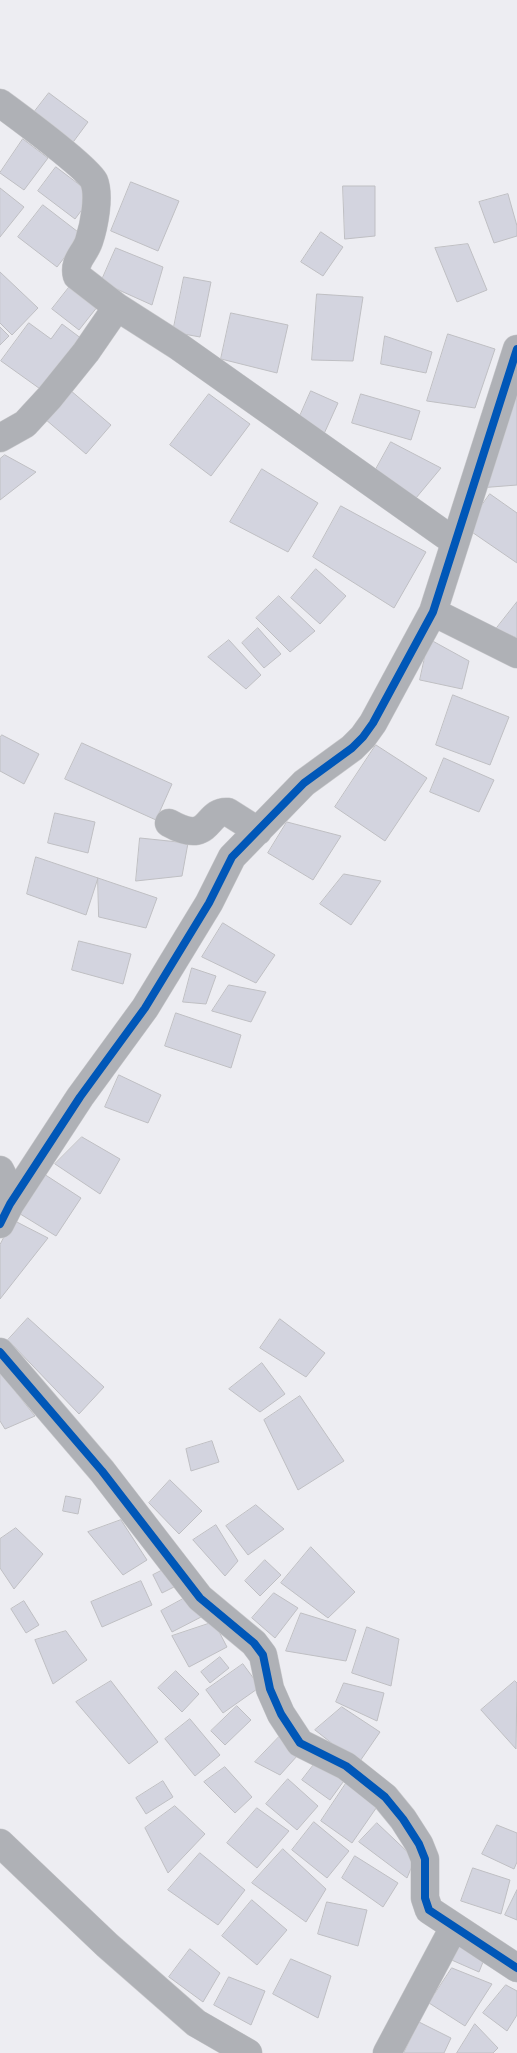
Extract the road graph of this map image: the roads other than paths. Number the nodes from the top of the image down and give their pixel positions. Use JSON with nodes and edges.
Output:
{"nodes":[{"id":1,"x":0,"y":103,"type":"edge"},
{"id":2,"x":117,"y":307,"type":"junction"},
{"id":3,"x":517,"y":349,"type":"edge"},
{"id":4,"x":0,"y":438,"type":"edge"},
{"id":5,"x":455,"y":542,"type":"junction"},
{"id":6,"x":433,"y":612,"type":"junction"},
{"id":7,"x":517,"y":654,"type":"edge"},
{"id":8,"x":169,"y":823,"type":"dead end"},
{"id":9,"x":258,"y":831,"type":"junction"},
{"id":10,"x":0,"y":1170,"type":"edge"},
{"id":11,"x":5,"y":1214,"type":"edge"},
{"id":12,"x":0,"y":1352,"type":"edge"},
{"id":13,"x":0,"y":1843,"type":"edge"},
{"id":14,"x":454,"y":1927,"type":"junction"},
{"id":15,"x":517,"y":1968,"type":"edge"},
{"id":16,"x":248,"y":2053,"type":"edge"},
{"id":17,"x":387,"y":2053,"type":"edge"}],
"edges":[{"from":1,"to":2,"type":"street"},
{"from":2,"to":4,"type":"street"},
{"from":2,"to":5,"type":"street"},
{"from":3,"to":5,"type":"street"},
{"from":5,"to":6,"type":"street"},
{"from":6,"to":7,"type":"street"},
{"from":6,"to":9,"type":"street"},
{"from":8,"to":9,"type":"street"},
{"from":9,"to":11,"type":"street"},
{"from":10,"to":11,"type":"street"},
{"from":12,"to":14,"type":"street"},
{"from":13,"to":16,"type":"street"},
{"from":14,"to":15,"type":"street"},
{"from":14,"to":17,"type":"street"}]}
